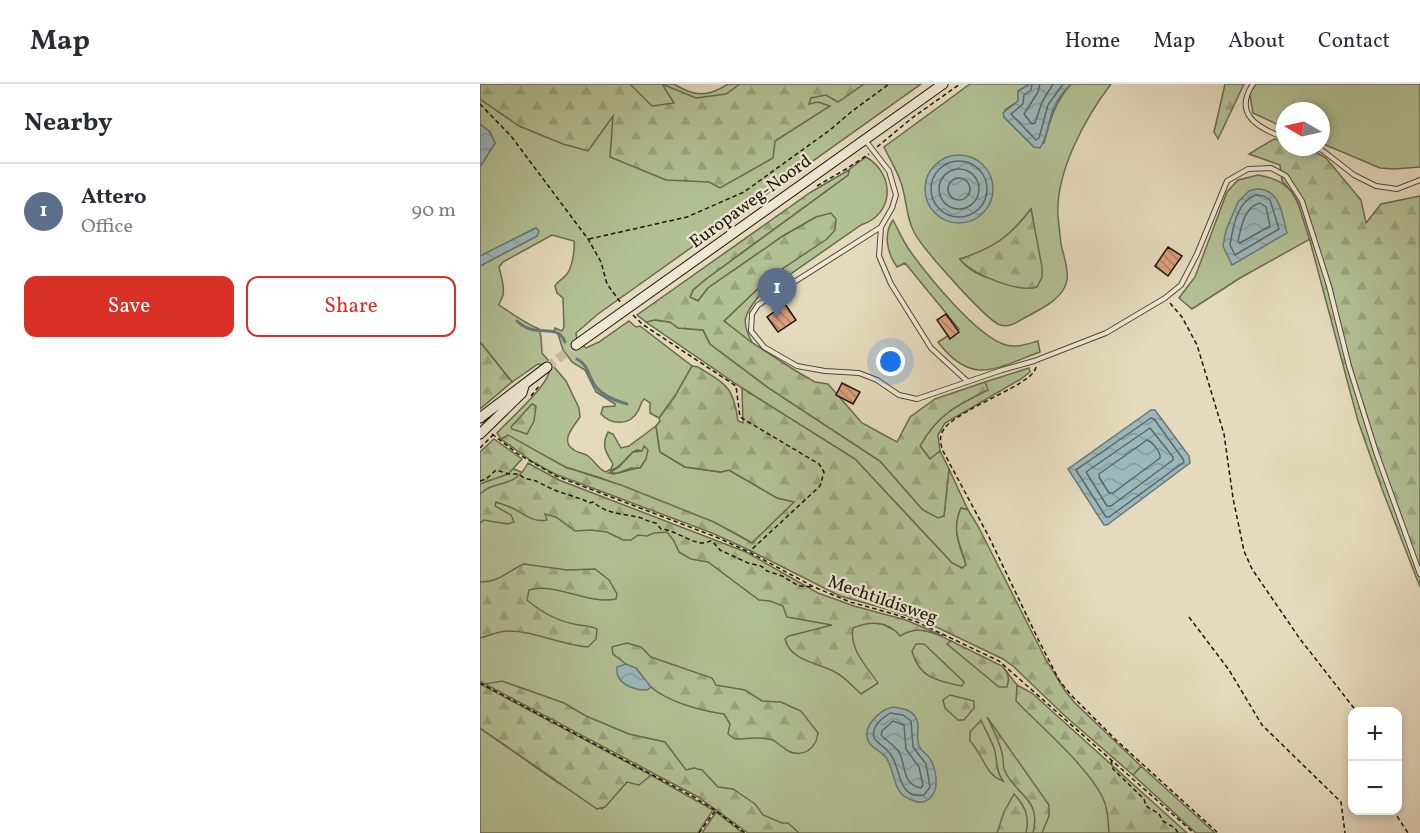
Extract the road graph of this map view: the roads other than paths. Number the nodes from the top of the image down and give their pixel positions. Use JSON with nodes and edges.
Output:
{"nodes":[{"id":1,"x":943,"y":84,"type":"edge"},
{"id":2,"x":1253,"y":84,"type":"edge"},
{"id":3,"x":1276,"y":134,"type":"edge"},
{"id":4,"x":865,"y":139,"type":"junction"},
{"id":5,"x":1330,"y":156,"type":"edge"},
{"id":6,"x":1420,"y":180,"type":"edge"},
{"id":7,"x":881,"y":226,"type":"junction"},
{"id":8,"x":576,"y":345,"type":"tunnel mouth"},
{"id":9,"x":547,"y":367,"type":"tunnel mouth"},
{"id":10,"x":967,"y":381,"type":"junction"},
{"id":11,"x":524,"y":386,"type":"junction"},
{"id":12,"x":480,"y":418,"type":"edge"},
{"id":13,"x":480,"y":434,"type":"edge"},
{"id":14,"x":1420,"y":574,"type":"edge"}],
"edges":[{"from":1,"to":4,"type":"street","name":"Europaweg-Noord"},
{"from":2,"to":3,"type":"lane"},
{"from":4,"to":7,"type":"lane"},
{"from":4,"to":8,"type":"street","name":"Europaweg-Noord"},
{"from":5,"to":6,"type":"lane"},
{"from":7,"to":10,"type":"lane"},
{"from":7,"to":10,"type":"lane"},
{"from":9,"to":11,"type":"street"},
{"from":10,"to":14,"type":"lane"},
{"from":11,"to":12,"type":"street"},
{"from":11,"to":13,"type":"street"}]}
